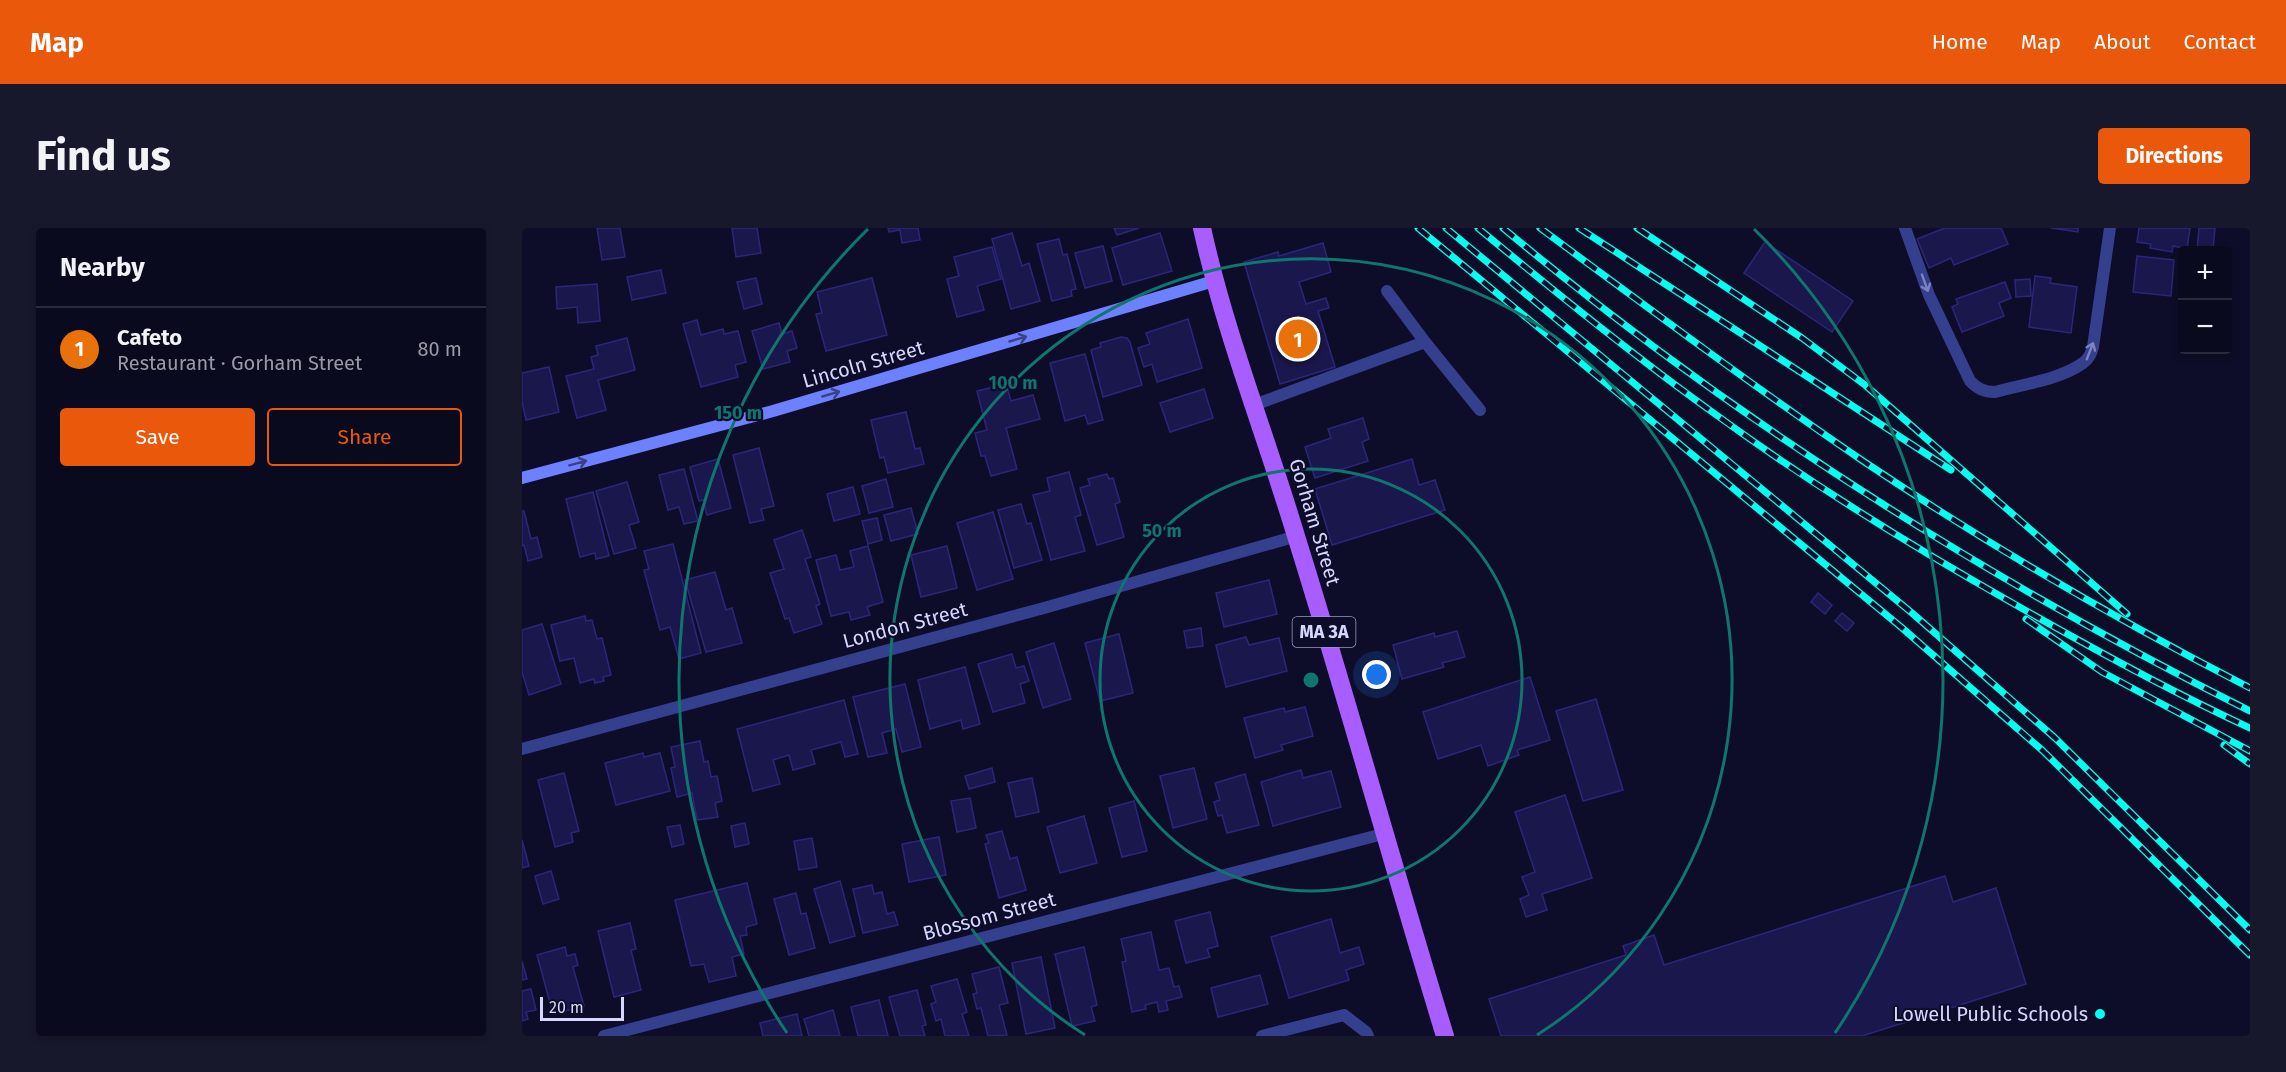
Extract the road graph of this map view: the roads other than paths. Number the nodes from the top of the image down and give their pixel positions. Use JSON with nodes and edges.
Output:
{"nodes":[{"id":1,"x":1202,"y":228,"type":"edge"},
{"id":2,"x":1905,"y":228,"type":"edge"},
{"id":3,"x":2110,"y":228,"type":"edge"},
{"id":4,"x":1214,"y":281,"type":"junction"},
{"id":5,"x":1387,"y":291,"type":"dead end"},
{"id":6,"x":1425,"y":342,"type":"junction"},
{"id":7,"x":1254,"y":405,"type":"junction"},
{"id":8,"x":1480,"y":410,"type":"dead end"},
{"id":9,"x":522,"y":478,"type":"edge"},
{"id":10,"x":1297,"y":536,"type":"junction"},
{"id":11,"x":522,"y":749,"type":"edge"},
{"id":12,"x":1383,"y":834,"type":"junction"},
{"id":13,"x":1442,"y":1035,"type":"edge"},
{"id":14,"x":604,"y":1036,"type":"edge"},
{"id":15,"x":1262,"y":1036,"type":"edge"},
{"id":16,"x":1368,"y":1036,"type":"edge"}],
"edges":[{"from":1,"to":4,"type":"main road","name":"Gorham Street","number":"MA 3A"},
{"from":2,"to":3,"type":"street","one_way":true},
{"from":4,"to":7,"type":"main road","name":"Gorham Street","number":"MA 3A"},
{"from":9,"to":4,"type":"street","name":"Lincoln Street","one_way":true},
{"from":5,"to":6,"type":"street"},
{"from":6,"to":7,"type":"street"},
{"from":6,"to":8,"type":"street"},
{"from":7,"to":10,"type":"main road","name":"Gorham Street","number":"MA 3A"},
{"from":10,"to":11,"type":"street","name":"London Street"},
{"from":10,"to":12,"type":"main road","name":"Gorham Street","number":"MA 3A"},
{"from":12,"to":13,"type":"main road","name":"Gorham Street","number":"MA 3A"},
{"from":12,"to":14,"type":"street","name":"Blossom Street"},
{"from":15,"to":16,"type":"street"}]}
